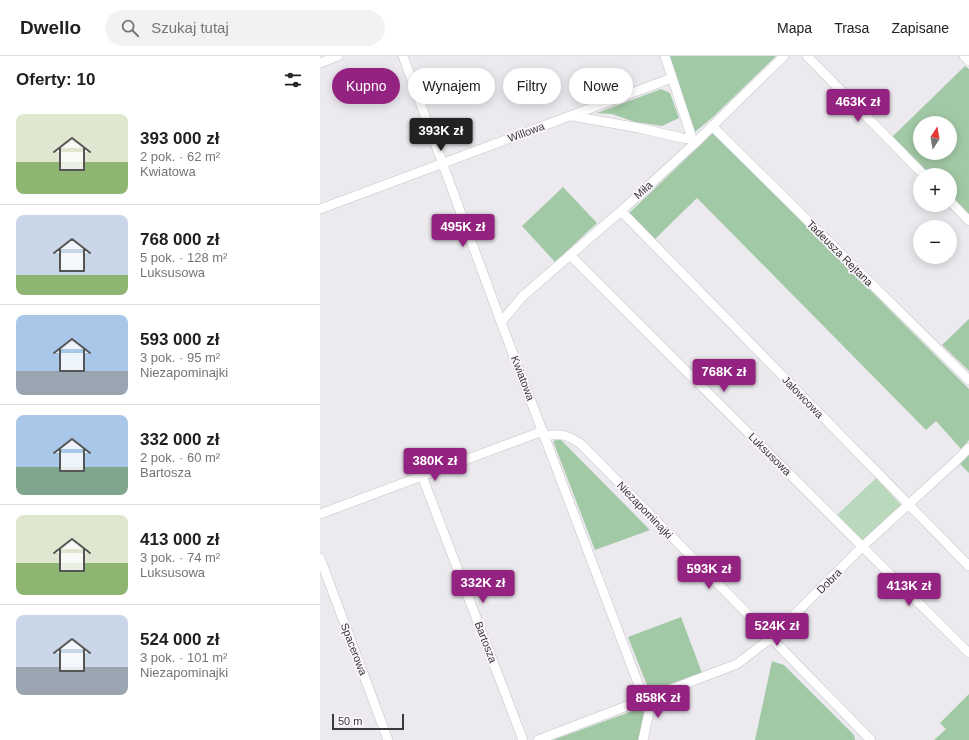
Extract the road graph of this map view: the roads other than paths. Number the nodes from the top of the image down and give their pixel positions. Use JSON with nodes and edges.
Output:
{"nodes":[{"id":1,"x":338,"y":56,"type":"edge"},
{"id":2,"x":403,"y":56,"type":"edge"},
{"id":3,"x":665,"y":56,"type":"edge"},
{"id":4,"x":784,"y":56,"type":"edge"},
{"id":5,"x":807,"y":56,"type":"edge"},
{"id":6,"x":964,"y":56,"type":"edge"},
{"id":7,"x":969,"y":61,"type":"edge"},
{"id":8,"x":320,"y":63,"type":"edge"},
{"id":9,"x":672,"y":78,"type":"junction"},
{"id":10,"x":571,"y":116,"type":"junction"},
{"id":11,"x":712,"y":126,"type":"junction"},
{"id":12,"x":693,"y":141,"type":"junction"},
{"id":13,"x":443,"y":163,"type":"junction"},
{"id":14,"x":917,"y":168,"type":"edge"},
{"id":15,"x":957,"y":208,"type":"edge"},
{"id":16,"x":320,"y":209,"type":"edge"},
{"id":17,"x":621,"y":211,"type":"junction"},
{"id":18,"x":969,"y":221,"type":"edge"},
{"id":19,"x":570,"y":255,"type":"junction"},
{"id":20,"x":501,"y":322,"type":"junction"},
{"id":21,"x":969,"y":380,"type":"edge"},
{"id":22,"x":544,"y":434,"type":"junction"},
{"id":23,"x":969,"y":448,"type":"edge"},
{"id":24,"x":422,"y":476,"type":"junction"},
{"id":25,"x":908,"y":506,"type":"junction"},
{"id":26,"x":320,"y":514,"type":"edge"},
{"id":27,"x":863,"y":546,"type":"junction"},
{"id":28,"x":320,"y":558,"type":"edge"},
{"id":29,"x":969,"y":566,"type":"edge"},
{"id":30,"x":771,"y":638,"type":"junction"},
{"id":31,"x":969,"y":653,"type":"edge"},
{"id":32,"x":646,"y":699,"type":"junction"},
{"id":33,"x":863,"y":736,"type":"edge"},
{"id":34,"x":388,"y":740,"type":"edge"},
{"id":35,"x":523,"y":740,"type":"edge"},
{"id":36,"x":538,"y":740,"type":"edge"},
{"id":37,"x":643,"y":740,"type":"edge"},
{"id":38,"x":871,"y":740,"type":"edge"}],
"edges":[{"from":1,"to":8,"type":"street"},
{"from":2,"to":13,"type":"street","name":"Kwiatowa"},
{"from":3,"to":9,"type":"street"},
{"from":4,"to":11,"type":"street","name":"Miła"},
{"from":5,"to":14,"type":"street"},
{"from":6,"to":7,"type":"street"},
{"from":9,"to":10,"type":"street","name":"Willowa"},
{"from":9,"to":12,"type":"street"},
{"from":10,"to":12,"type":"street"},
{"from":10,"to":13,"type":"street","name":"Willowa"},
{"from":11,"to":12,"type":"street","name":"Miła"},
{"from":11,"to":21,"type":"street","name":"Tadeusza Rejtana"},
{"from":12,"to":17,"type":"street","name":"Miła"},
{"from":13,"to":16,"type":"street","name":"Willowa"},
{"from":13,"to":20,"type":"street","name":"Kwiatowa"},
{"from":15,"to":18,"type":"street"},
{"from":17,"to":19,"type":"street","name":"Miła"},
{"from":17,"to":25,"type":"street","name":"Jałowcowa"},
{"from":19,"to":20,"type":"street","name":"Miła"},
{"from":19,"to":27,"type":"street","name":"Luksusowa"},
{"from":20,"to":22,"type":"street","name":"Kwiatowa"},
{"from":22,"to":24,"type":"street","name":"Niezapominajki"},
{"from":22,"to":30,"type":"street","name":"Niezapominajki"},
{"from":22,"to":32,"type":"street","name":"Kwiatowa"},
{"from":23,"to":25,"type":"street","name":"Dobra"},
{"from":24,"to":26,"type":"street","name":"Niezapominajki"},
{"from":24,"to":35,"type":"street","name":"Bartosza"},
{"from":25,"to":27,"type":"street","name":"Dobra"},
{"from":25,"to":29,"type":"street","name":"Jałowcowa"},
{"from":27,"to":30,"type":"street","name":"Dobra"},
{"from":27,"to":31,"type":"street","name":"Luksusowa"},
{"from":28,"to":34,"type":"street","name":"Spacerowa"},
{"from":30,"to":32,"type":"street","name":"Dobra"},
{"from":30,"to":33,"type":"street","name":"Niezapominajki"},
{"from":32,"to":36,"type":"street","name":"Dobra"},
{"from":32,"to":37,"type":"street"},
{"from":33,"to":38,"type":"street","name":"Niezapominajki"}]}
